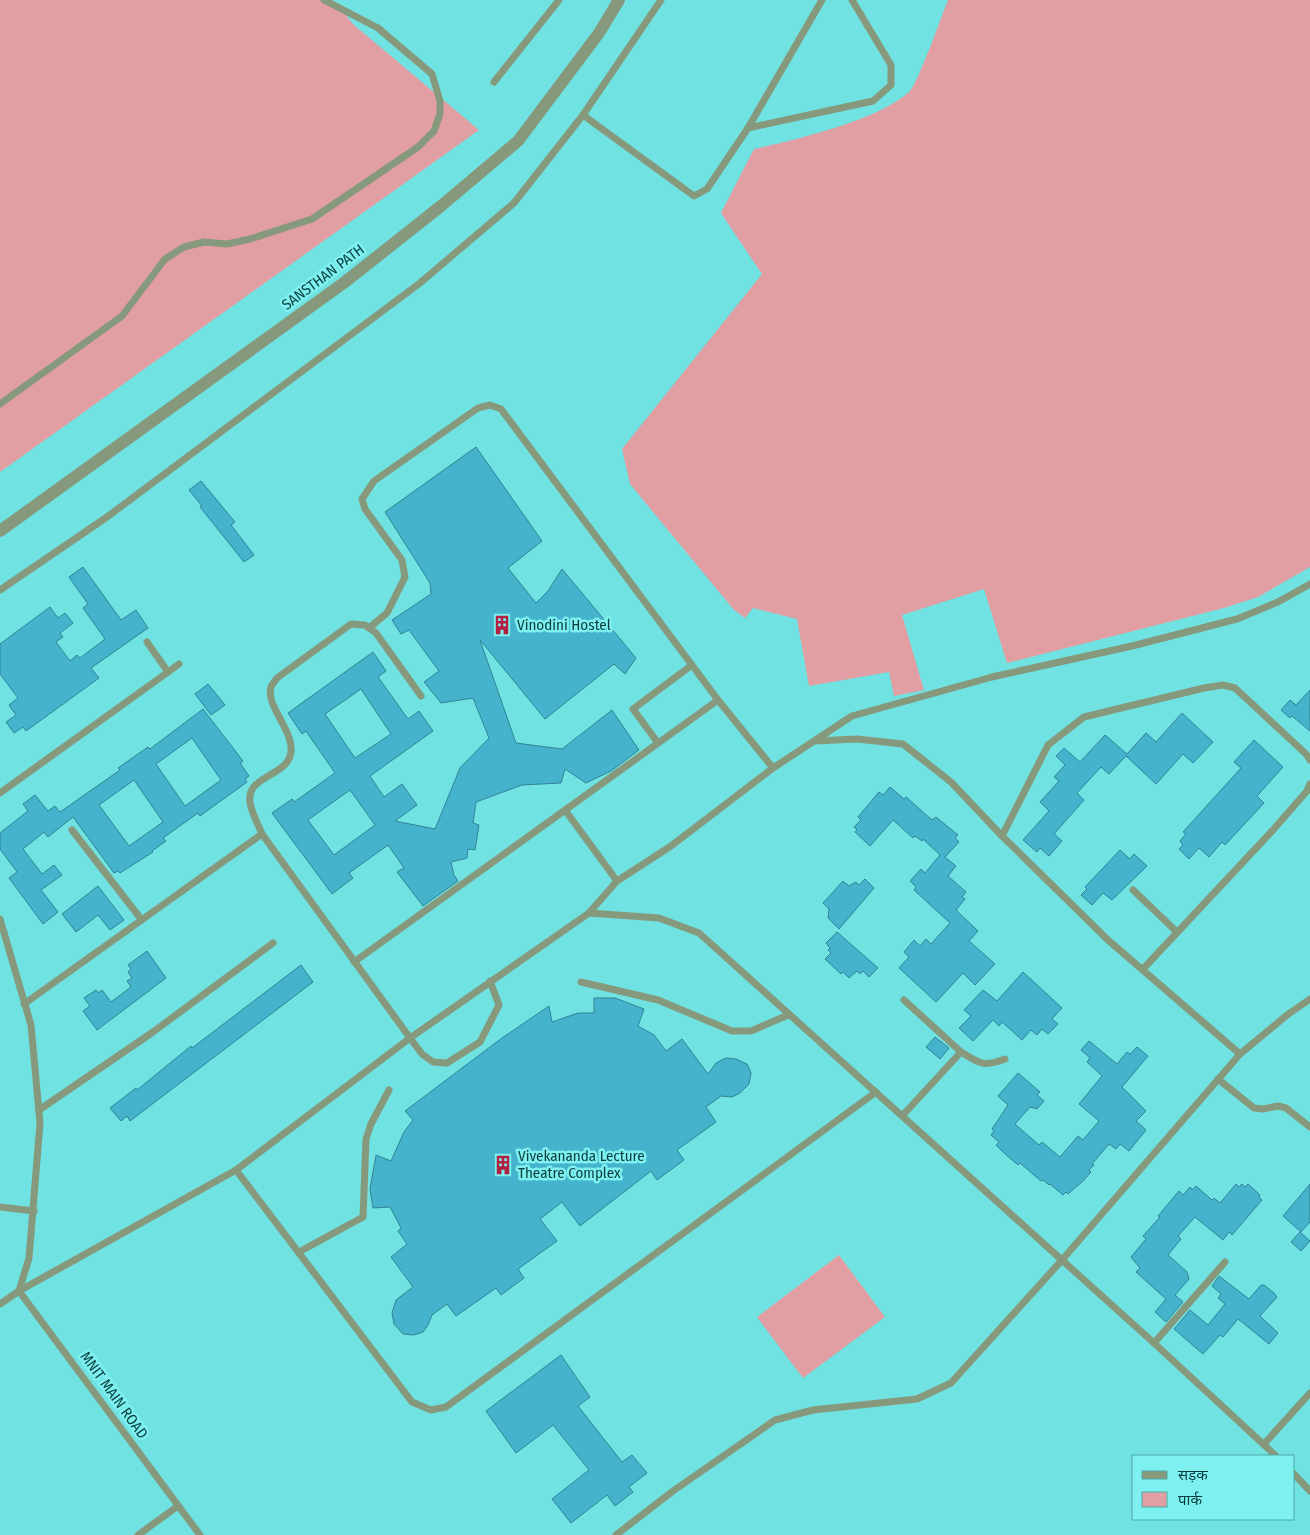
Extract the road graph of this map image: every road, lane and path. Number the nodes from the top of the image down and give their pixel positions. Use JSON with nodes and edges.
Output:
{"nodes":[{"id":1,"x":324,"y":0,"type":"edge"},
{"id":2,"x":559,"y":0,"type":"edge"},
{"id":3,"x":619,"y":0,"type":"edge"},
{"id":4,"x":661,"y":0,"type":"edge"},
{"id":5,"x":822,"y":0,"type":"edge"},
{"id":6,"x":852,"y":0,"type":"edge"},
{"id":7,"x":494,"y":82,"type":"dead end"},
{"id":8,"x":583,"y":115,"type":"junction"},
{"id":9,"x":748,"y":128,"type":"junction"},
{"id":10,"x":0,"y":404,"type":"edge"},
{"id":11,"x":0,"y":531,"type":"edge"},
{"id":12,"x":1310,"y":584,"type":"edge"},
{"id":13,"x":0,"y":590,"type":"edge"},
{"id":14,"x":369,"y":628,"type":"junction"},
{"id":15,"x":147,"y":642,"type":"dead end"},
{"id":16,"x":179,"y":664,"type":"dead end"},
{"id":17,"x":692,"y":665,"type":"junction"},
{"id":18,"x":168,"y":672,"type":"junction"},
{"id":19,"x":420,"y":696,"type":"dead end"},
{"id":20,"x":718,"y":700,"type":"junction"},
{"id":21,"x":815,"y":740,"type":"junction"},
{"id":22,"x":658,"y":743,"type":"junction"},
{"id":23,"x":1310,"y":760,"type":"edge"},
{"id":24,"x":773,"y":768,"type":"junction"},
{"id":25,"x":1310,"y":784,"type":"edge"},
{"id":26,"x":0,"y":793,"type":"edge"},
{"id":27,"x":565,"y":810,"type":"junction"},
{"id":28,"x":72,"y":830,"type":"dead end"},
{"id":29,"x":262,"y":834,"type":"junction"},
{"id":30,"x":1002,"y":836,"type":"junction"},
{"id":31,"x":617,"y":881,"type":"junction"},
{"id":32,"x":1133,"y":890,"type":"dead end"},
{"id":33,"x":589,"y":913,"type":"junction"},
{"id":34,"x":0,"y":919,"type":"edge"},
{"id":35,"x":141,"y":919,"type":"junction"},
{"id":36,"x":1177,"y":932,"type":"junction"},
{"id":37,"x":273,"y":943,"type":"dead end"},
{"id":38,"x":354,"y":962,"type":"junction"},
{"id":39,"x":1142,"y":969,"type":"junction"},
{"id":40,"x":490,"y":981,"type":"junction"},
{"id":41,"x":581,"y":982,"type":"dead end"},
{"id":42,"x":1310,"y":999,"type":"edge"},
{"id":43,"x":904,"y":1000,"type":"dead end"},
{"id":44,"x":24,"y":1004,"type":"junction"},
{"id":45,"x":788,"y":1015,"type":"junction"},
{"id":46,"x":410,"y":1038,"type":"junction"},
{"id":47,"x":962,"y":1052,"type":"junction"},
{"id":48,"x":1240,"y":1054,"type":"junction"},
{"id":49,"x":1005,"y":1059,"type":"dead end"},
{"id":50,"x":1218,"y":1079,"type":"junction"},
{"id":51,"x":389,"y":1090,"type":"dead end"},
{"id":52,"x":876,"y":1092,"type":"junction"},
{"id":53,"x":39,"y":1110,"type":"junction"},
{"id":54,"x":903,"y":1116,"type":"junction"},
{"id":55,"x":1310,"y":1127,"type":"edge"},
{"id":56,"x":236,"y":1170,"type":"junction"},
{"id":57,"x":0,"y":1207,"type":"edge"},
{"id":58,"x":34,"y":1211,"type":"junction"},
{"id":59,"x":299,"y":1252,"type":"junction"},
{"id":60,"x":1062,"y":1260,"type":"junction"},
{"id":61,"x":1225,"y":1262,"type":"dead end"},
{"id":62,"x":19,"y":1291,"type":"junction"},
{"id":63,"x":0,"y":1304,"type":"edge"},
{"id":64,"x":1154,"y":1343,"type":"junction"},
{"id":65,"x":1310,"y":1393,"type":"edge"},
{"id":66,"x":1264,"y":1444,"type":"junction"},
{"id":67,"x":1275,"y":1455,"type":"edge"},
{"id":68,"x":1295,"y":1475,"type":"edge"},
{"id":69,"x":1310,"y":1491,"type":"edge"},
{"id":70,"x":178,"y":1506,"type":"junction"},
{"id":71,"x":138,"y":1535,"type":"edge"},
{"id":72,"x":200,"y":1535,"type":"edge"},
{"id":73,"x":616,"y":1535,"type":"edge"}],
"edges":[{"from":1,"to":10,"type":"lane"},
{"from":2,"to":7,"type":"lane"},
{"from":3,"to":11,"type":"street","name":"SANSTHAN PATH"},
{"from":4,"to":8,"type":"lane"},
{"from":5,"to":9,"type":"lane"},
{"from":6,"to":9,"type":"lane"},
{"from":8,"to":9,"type":"lane"},
{"from":8,"to":13,"type":"lane"},
{"from":12,"to":21,"type":"lane"},
{"from":14,"to":17,"type":"lane"},
{"from":14,"to":19,"type":"lane"},
{"from":14,"to":29,"type":"lane"},
{"from":15,"to":18,"type":"lane"},
{"from":16,"to":18,"type":"lane"},
{"from":17,"to":20,"type":"lane"},
{"from":17,"to":22,"type":"lane"},
{"from":18,"to":26,"type":"lane"},
{"from":20,"to":22,"type":"lane"},
{"from":20,"to":24,"type":"lane"},
{"from":21,"to":24,"type":"lane"},
{"from":21,"to":30,"type":"lane"},
{"from":22,"to":27,"type":"lane"},
{"from":23,"to":30,"type":"lane"},
{"from":24,"to":31,"type":"lane"},
{"from":25,"to":36,"type":"lane"},
{"from":27,"to":31,"type":"lane"},
{"from":27,"to":38,"type":"lane"},
{"from":28,"to":35,"type":"lane"},
{"from":29,"to":35,"type":"lane"},
{"from":29,"to":38,"type":"lane"},
{"from":30,"to":39,"type":"lane"},
{"from":31,"to":33,"type":"lane"},
{"from":32,"to":36,"type":"lane"},
{"from":33,"to":40,"type":"lane"},
{"from":33,"to":45,"type":"lane"},
{"from":34,"to":44,"type":"lane"},
{"from":35,"to":44,"type":"lane"},
{"from":36,"to":39,"type":"lane"},
{"from":37,"to":53,"type":"lane"},
{"from":38,"to":46,"type":"lane"},
{"from":39,"to":48,"type":"lane"},
{"from":40,"to":46,"type":"lane"},
{"from":40,"to":46,"type":"lane"},
{"from":41,"to":45,"type":"lane"},
{"from":42,"to":48,"type":"lane"},
{"from":43,"to":47,"type":"lane"},
{"from":44,"to":53,"type":"lane"},
{"from":45,"to":52,"type":"lane"},
{"from":46,"to":56,"type":"lane"},
{"from":47,"to":49,"type":"lane"},
{"from":47,"to":54,"type":"lane"},
{"from":48,"to":50,"type":"lane"},
{"from":50,"to":55,"type":"lane"},
{"from":50,"to":60,"type":"lane"},
{"from":51,"to":59,"type":"lane"},
{"from":52,"to":54,"type":"lane"},
{"from":52,"to":59,"type":"lane"},
{"from":53,"to":58,"type":"lane"},
{"from":54,"to":60,"type":"lane"},
{"from":56,"to":59,"type":"lane"},
{"from":56,"to":62,"type":"lane"},
{"from":57,"to":58,"type":"lane"},
{"from":58,"to":62,"type":"lane"},
{"from":60,"to":64,"type":"lane"},
{"from":60,"to":73,"type":"lane"},
{"from":61,"to":64,"type":"lane"},
{"from":62,"to":63,"type":"lane"},
{"from":62,"to":70,"type":"lane","name":"MNIT MAIN ROAD"},
{"from":64,"to":66,"type":"lane"},
{"from":65,"to":66,"type":"lane"},
{"from":66,"to":67,"type":"lane"},
{"from":68,"to":69,"type":"lane"},
{"from":70,"to":71,"type":"lane"},
{"from":70,"to":72,"type":"lane","name":"MNIT MAIN ROAD"}]}
